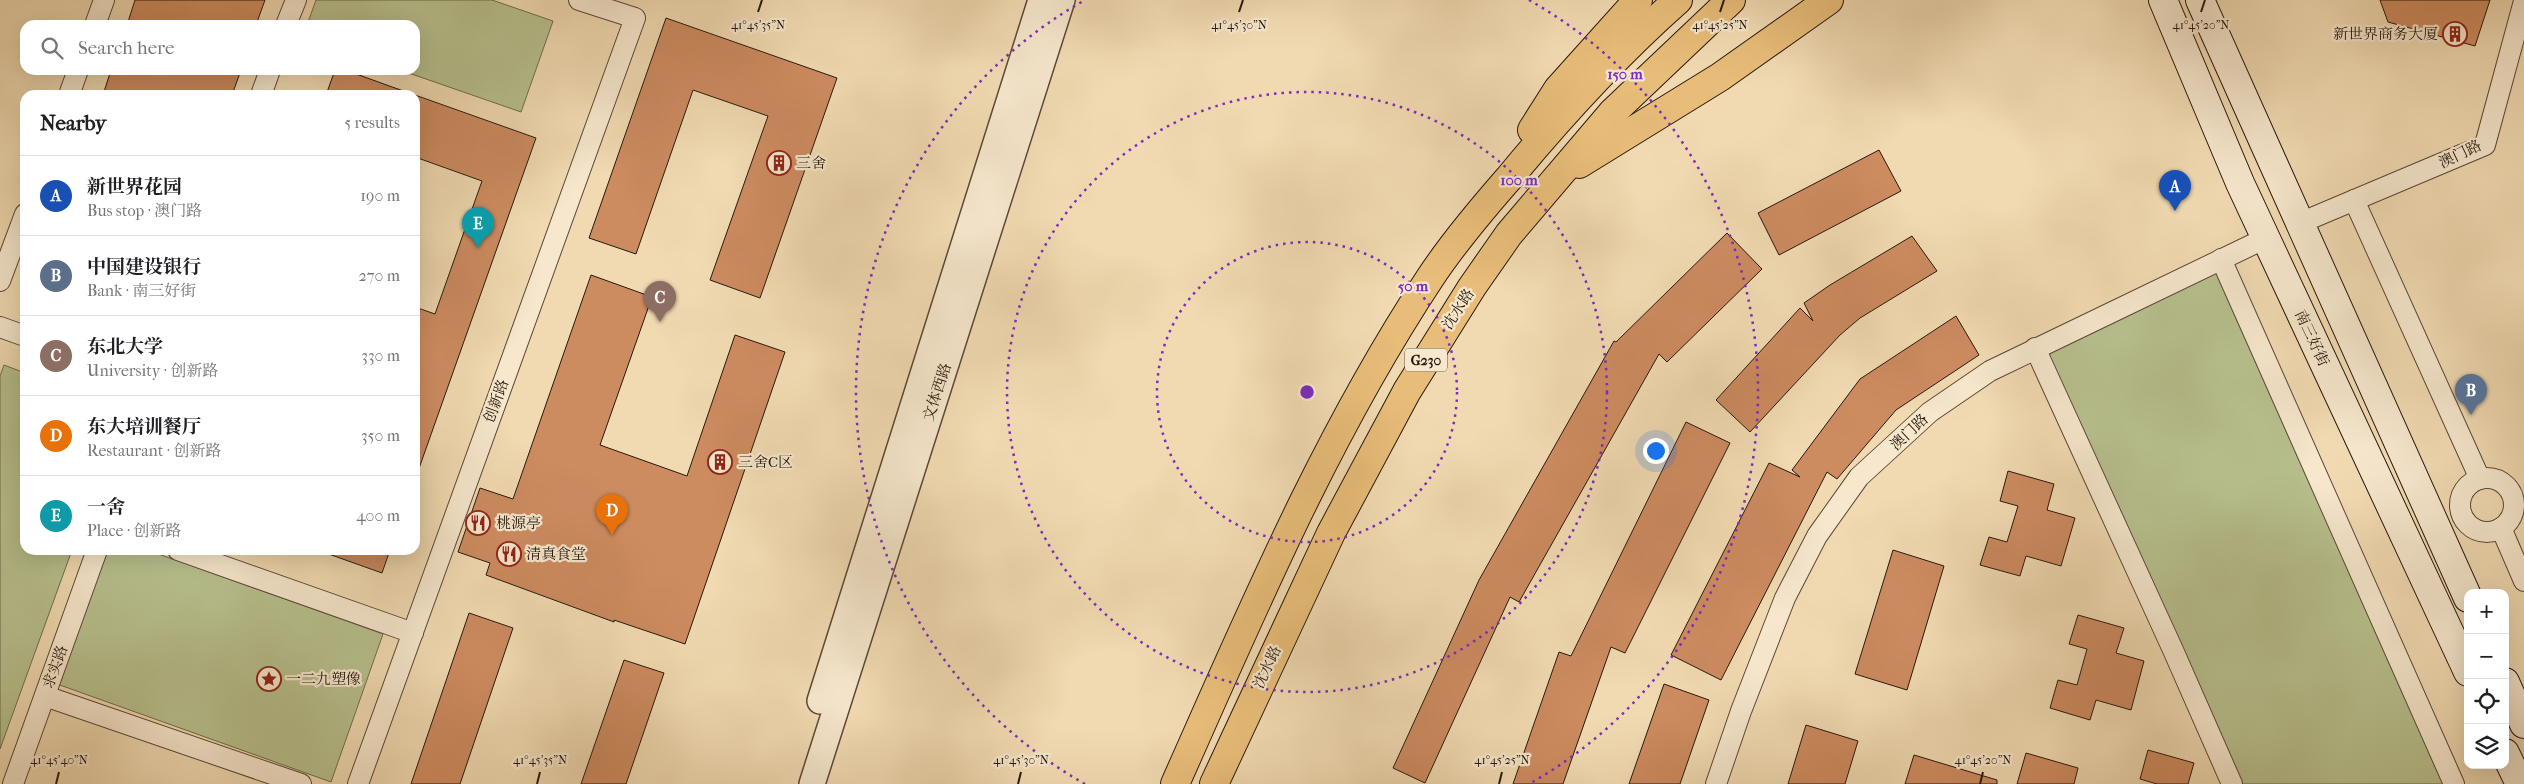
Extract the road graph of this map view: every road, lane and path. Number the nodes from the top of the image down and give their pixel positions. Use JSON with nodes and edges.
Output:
{"nodes":[{"id":1,"x":104,"y":0,"type":"edge"},
{"id":2,"x":296,"y":0,"type":"edge"},
{"id":3,"x":578,"y":0,"type":"edge"},
{"id":4,"x":1041,"y":0,"type":"edge"},
{"id":5,"x":1062,"y":0,"type":"edge"},
{"id":6,"x":1638,"y":0,"type":"edge"},
{"id":7,"x":1678,"y":0,"type":"edge"},
{"id":8,"x":1731,"y":0,"type":"edge"},
{"id":9,"x":1829,"y":0,"type":"edge"},
{"id":10,"x":2163,"y":0,"type":"edge"},
{"id":11,"x":2200,"y":0,"type":"edge"},
{"id":12,"x":2524,"y":1,"type":"edge"},
{"id":13,"x":97,"y":20,"type":"edge"},
{"id":14,"x":288,"y":20,"type":"edge"},
{"id":15,"x":76,"y":75,"type":"edge"},
{"id":16,"x":268,"y":75,"type":"edge"},
{"id":17,"x":71,"y":90,"type":"edge"},
{"id":18,"x":263,"y":90,"type":"edge"},
{"id":19,"x":1556,"y":178,"type":"junction"},
{"id":20,"x":2354,"y":200,"type":"junction"},
{"id":21,"x":1474,"y":218,"type":"junction"},
{"id":22,"x":2300,"y":223,"type":"junction"},
{"id":23,"x":20,"y":227,"type":"edge"},
{"id":24,"x":2266,"y":238,"type":"junction"},
{"id":25,"x":2221,"y":259,"type":"junction"},
{"id":26,"x":0,"y":281,"type":"edge"},
{"id":27,"x":0,"y":327,"type":"edge"},
{"id":28,"x":20,"y":334,"type":"edge"},
{"id":29,"x":2034,"y":348,"type":"junction"},
{"id":30,"x":2480,"y":479,"type":"junction"},
{"id":31,"x":2501,"y":528,"type":"junction"},
{"id":32,"x":95,"y":555,"type":"edge"},
{"id":33,"x":192,"y":555,"type":"edge"},
{"id":34,"x":2524,"y":581,"type":"edge"},
{"id":35,"x":2464,"y":589,"type":"edge"},
{"id":36,"x":413,"y":633,"type":"junction"},
{"id":37,"x":2464,"y":663,"type":"edge"},
{"id":38,"x":2509,"y":691,"type":"edge"},
{"id":39,"x":45,"y":696,"type":"junction"},
{"id":40,"x":2524,"y":724,"type":"edge"},
{"id":41,"x":2509,"y":761,"type":"edge"},
{"id":42,"x":13,"y":784,"type":"edge"},
{"id":43,"x":301,"y":784,"type":"edge"},
{"id":44,"x":358,"y":784,"type":"edge"},
{"id":45,"x":794,"y":784,"type":"edge"},
{"id":46,"x":812,"y":784,"type":"edge"},
{"id":47,"x":1175,"y":784,"type":"edge"},
{"id":48,"x":1214,"y":784,"type":"edge"},
{"id":49,"x":1716,"y":784,"type":"edge"},
{"id":50,"x":2232,"y":784,"type":"edge"},
{"id":51,"x":2454,"y":784,"type":"edge"},
{"id":52,"x":2520,"y":784,"type":"edge"}],
"edges":[{"from":1,"to":13,"type":"street"},
{"from":2,"to":14,"type":"street"},
{"from":3,"to":36,"type":"street","name":"创新路"},
{"from":4,"to":45,"type":"street","name":"文体西路"},
{"from":5,"to":46,"type":"street","name":"文体西路"},
{"from":6,"to":21,"type":"highway"},
{"from":7,"to":21,"type":"highway","number":"G230"},
{"from":8,"to":19,"type":"highway","name":"沈水路","number":"G230"},
{"from":9,"to":19,"type":"highway"},
{"from":10,"to":24,"type":"main road","name":"南三好街"},
{"from":11,"to":22,"type":"main road"},
{"from":12,"to":20,"type":"street","name":"澳门路"},
{"from":15,"to":17,"type":"street"},
{"from":16,"to":18,"type":"street"},
{"from":19,"to":48,"type":"highway","name":"沈水路","number":"G230"},
{"from":20,"to":22,"type":"street","name":"澳门路"},
{"from":20,"to":30,"type":"street"},
{"from":21,"to":47,"type":"highway","number":"G230"},
{"from":22,"to":35,"type":"main road"},
{"from":23,"to":26,"type":"street"},
{"from":24,"to":25,"type":"street","name":"澳门路"},
{"from":24,"to":37,"type":"main road","name":"南三好街"},
{"from":25,"to":29,"type":"street","name":"澳门路"},
{"from":25,"to":51,"type":"street"},
{"from":27,"to":28,"type":"street"},
{"from":29,"to":49,"type":"street","name":"澳门路"},
{"from":29,"to":50,"type":"street"},
{"from":30,"to":31,"type":"street"},
{"from":30,"to":31,"type":"street"},
{"from":31,"to":34,"type":"street"},
{"from":32,"to":39,"type":"street","name":"求实路"},
{"from":33,"to":36,"type":"street"},
{"from":36,"to":44,"type":"street","name":"创新路"},
{"from":38,"to":40,"type":"main road"},
{"from":39,"to":42,"type":"street","name":"求实路"},
{"from":39,"to":43,"type":"street"},
{"from":41,"to":52,"type":"main road"}]}
